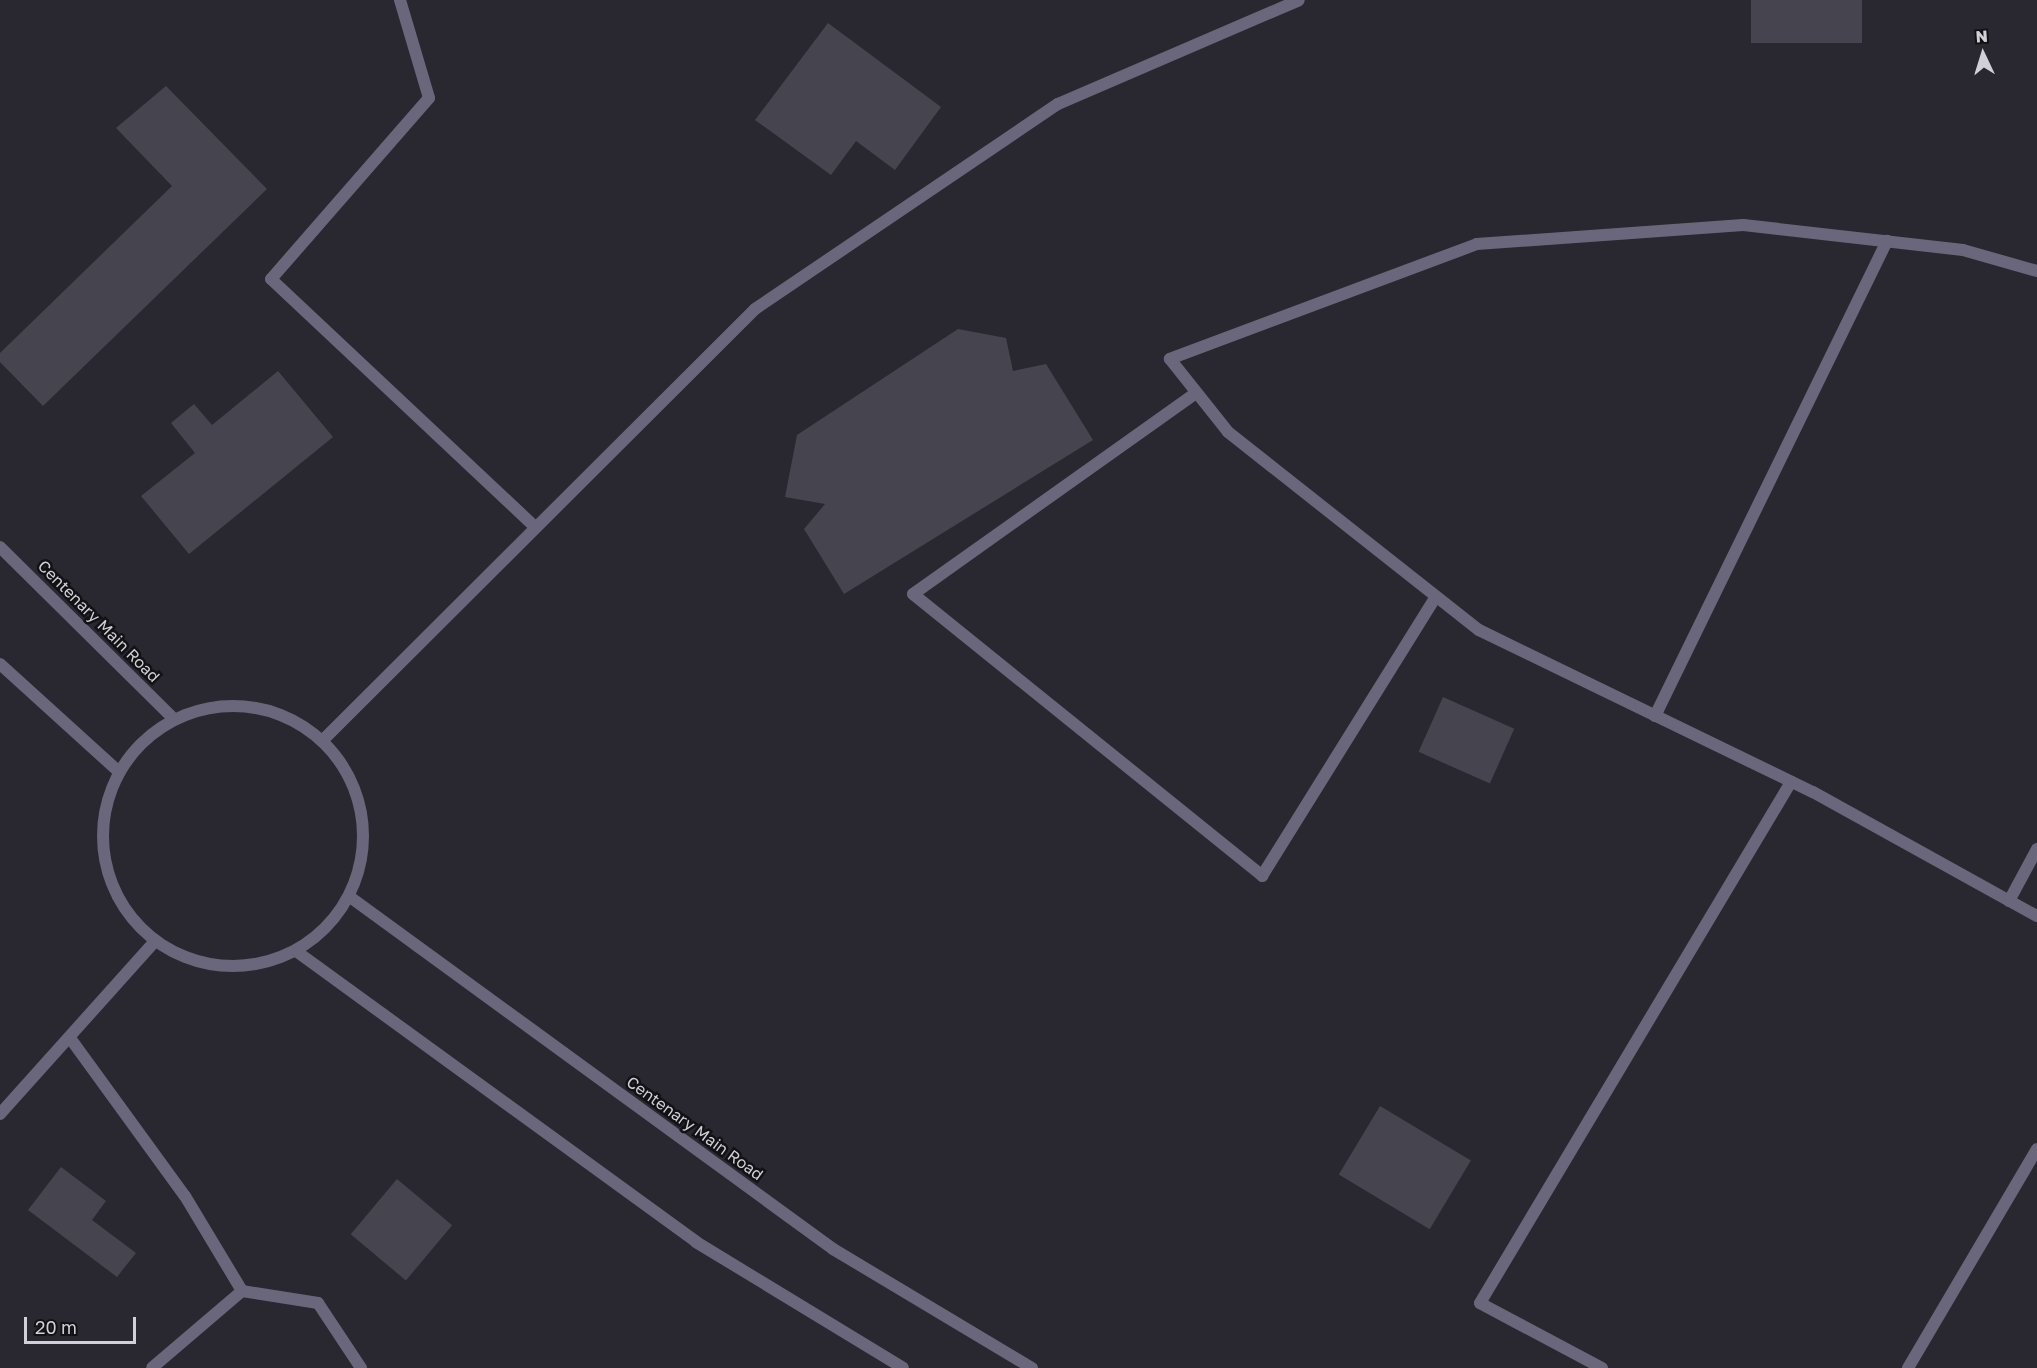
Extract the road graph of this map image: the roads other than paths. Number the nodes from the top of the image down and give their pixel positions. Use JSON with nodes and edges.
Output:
{"nodes":[{"id":1,"x":400,"y":0,"type":"edge"},
{"id":2,"x":1299,"y":0,"type":"edge"},
{"id":3,"x":1887,"y":241,"type":"junction"},
{"id":4,"x":2037,"y":271,"type":"edge"},
{"id":5,"x":1196,"y":393,"type":"junction"},
{"id":6,"x":535,"y":526,"type":"junction"},
{"id":7,"x":0,"y":547,"type":"edge"},
{"id":8,"x":1436,"y":597,"type":"junction"},
{"id":9,"x":0,"y":664,"type":"edge"},
{"id":10,"x":1655,"y":716,"type":"junction"},
{"id":11,"x":174,"y":719,"type":"junction"},
{"id":12,"x":323,"y":740,"type":"junction"},
{"id":13,"x":119,"y":772,"type":"junction"},
{"id":14,"x":1791,"y":782,"type":"junction"},
{"id":15,"x":2037,"y":849,"type":"edge"},
{"id":16,"x":350,"y":897,"type":"junction"},
{"id":17,"x":2009,"y":901,"type":"junction"},
{"id":18,"x":2037,"y":916,"type":"edge"},
{"id":19,"x":155,"y":941,"type":"junction"},
{"id":20,"x":296,"y":951,"type":"junction"},
{"id":21,"x":70,"y":1038,"type":"junction"},
{"id":22,"x":0,"y":1114,"type":"edge"},
{"id":23,"x":2037,"y":1149,"type":"edge"},
{"id":24,"x":242,"y":1291,"type":"junction"},
{"id":25,"x":152,"y":1368,"type":"edge"},
{"id":26,"x":361,"y":1368,"type":"edge"},
{"id":27,"x":903,"y":1368,"type":"edge"},
{"id":28,"x":1032,"y":1368,"type":"edge"},
{"id":29,"x":1602,"y":1368,"type":"edge"},
{"id":30,"x":1908,"y":1368,"type":"edge"}],
"edges":[{"from":1,"to":6,"type":"street"},
{"from":2,"to":6,"type":"street"},
{"from":3,"to":4,"type":"street"},
{"from":3,"to":5,"type":"street"},
{"from":3,"to":10,"type":"street"},
{"from":5,"to":8,"type":"street"},
{"from":5,"to":8,"type":"street"},
{"from":6,"to":12,"type":"street"},
{"from":7,"to":11,"type":"street","name":"Centenary Main Road"},
{"from":8,"to":10,"type":"street"},
{"from":9,"to":13,"type":"street"},
{"from":10,"to":14,"type":"street"},
{"from":11,"to":12,"type":"street"},
{"from":11,"to":13,"type":"street"},
{"from":12,"to":16,"type":"street"},
{"from":13,"to":19,"type":"street"},
{"from":14,"to":17,"type":"street"},
{"from":14,"to":29,"type":"street"},
{"from":15,"to":17,"type":"street"},
{"from":16,"to":20,"type":"street"},
{"from":16,"to":28,"type":"street","name":"Centenary Main Road"},
{"from":17,"to":18,"type":"street"},
{"from":19,"to":20,"type":"street"},
{"from":19,"to":21,"type":"street"},
{"from":20,"to":27,"type":"street"},
{"from":21,"to":22,"type":"street"},
{"from":21,"to":24,"type":"street"},
{"from":23,"to":30,"type":"street"},
{"from":24,"to":25,"type":"street"},
{"from":24,"to":26,"type":"street"}]}
